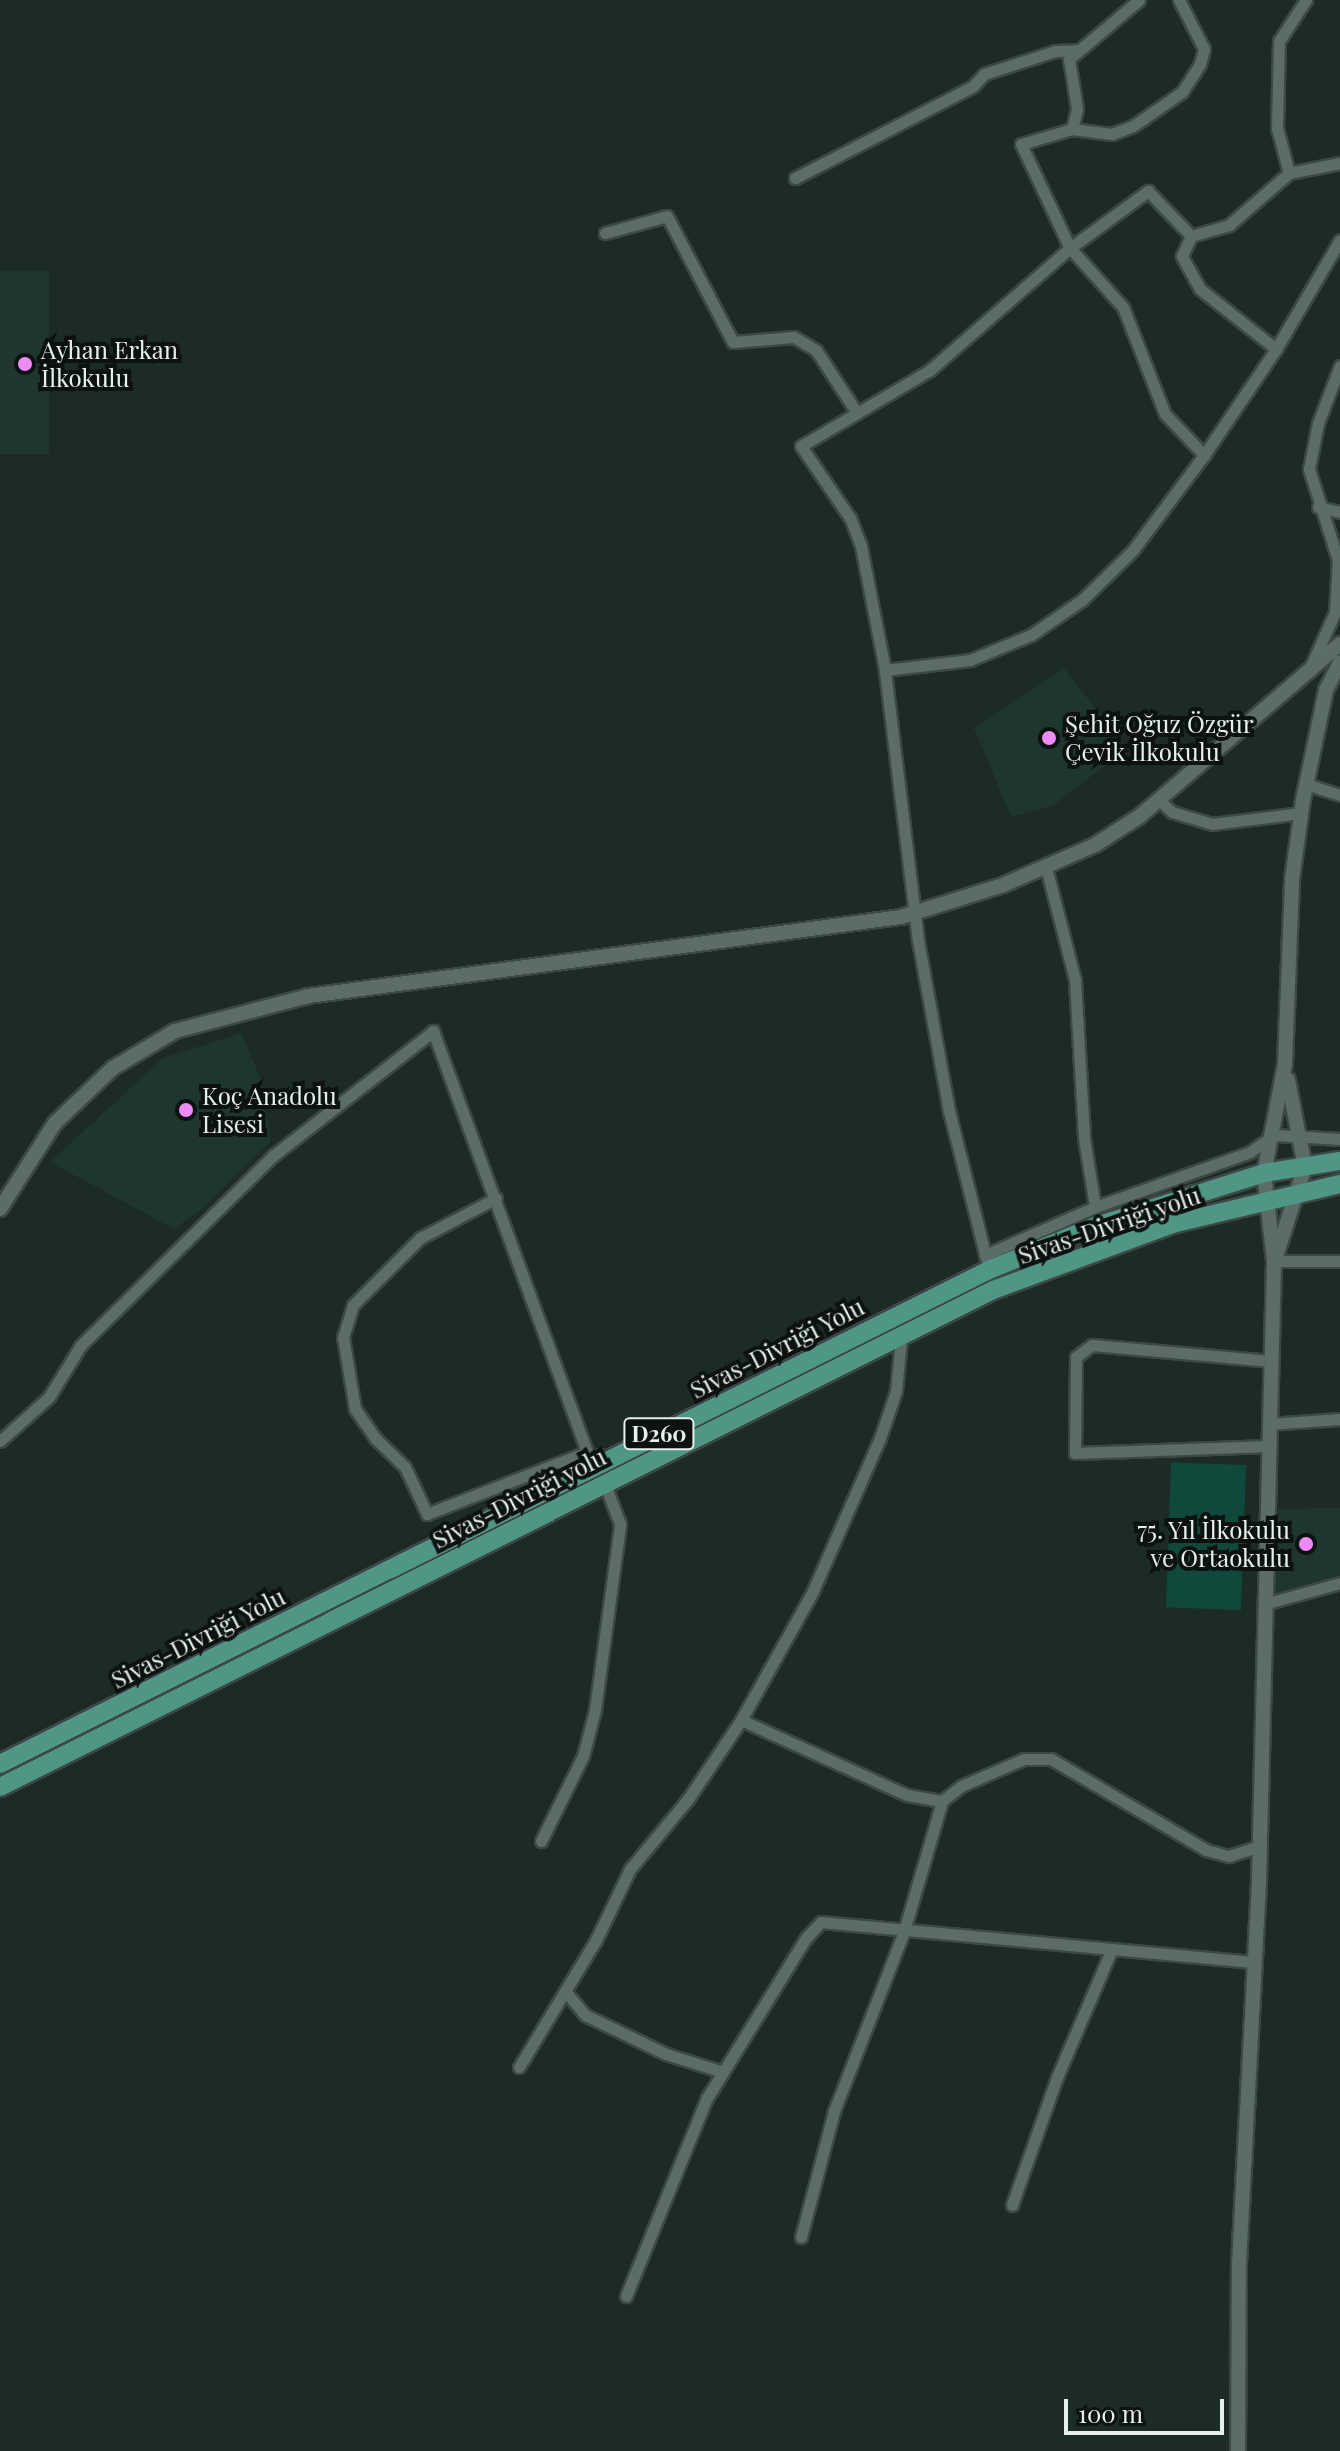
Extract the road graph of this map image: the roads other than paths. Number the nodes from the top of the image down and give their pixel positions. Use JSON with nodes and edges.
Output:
{"nodes":[{"id":1,"x":1139,"y":0,"type":"edge"},
{"id":2,"x":1179,"y":0,"type":"edge"},
{"id":3,"x":1306,"y":0,"type":"edge"},
{"id":4,"x":1079,"y":50,"type":"junction"},
{"id":5,"x":1072,"y":129,"type":"junction"},
{"id":6,"x":1340,"y":163,"type":"edge"},
{"id":7,"x":1289,"y":173,"type":"junction"},
{"id":8,"x":795,"y":178,"type":"dead end"},
{"id":9,"x":605,"y":233,"type":"dead end"},
{"id":10,"x":1191,"y":236,"type":"junction"},
{"id":11,"x":1340,"y":240,"type":"edge"},
{"id":12,"x":1070,"y":248,"type":"junction"},
{"id":13,"x":1276,"y":349,"type":"junction"},
{"id":14,"x":1340,"y":366,"type":"edge"},
{"id":15,"x":857,"y":413,"type":"junction"},
{"id":16,"x":1204,"y":455,"type":"junction"},
{"id":17,"x":1318,"y":507,"type":"junction"},
{"id":18,"x":1340,"y":512,"type":"edge"},
{"id":19,"x":1337,"y":614,"type":"edge"},
{"id":20,"x":1340,"y":644,"type":"edge"},
{"id":21,"x":1340,"y":662,"type":"edge"},
{"id":22,"x":885,"y":670,"type":"junction"},
{"id":23,"x":1308,"y":672,"type":"junction"},
{"id":24,"x":1306,"y":784,"type":"junction"},
{"id":25,"x":1340,"y":795,"type":"edge"},
{"id":26,"x":1159,"y":800,"type":"junction"},
{"id":27,"x":1301,"y":813,"type":"junction"},
{"id":28,"x":1046,"y":867,"type":"junction"},
{"id":29,"x":916,"y":912,"type":"junction"},
{"id":30,"x":1285,"y":1064,"type":"junction"},
{"id":31,"x":1274,"y":1135,"type":"junction"},
{"id":32,"x":1299,"y":1138,"type":"junction"},
{"id":33,"x":1340,"y":1139,"type":"edge"},
{"id":34,"x":1340,"y":1161,"type":"edge"},
{"id":35,"x":1305,"y":1167,"type":"junction"},
{"id":36,"x":1264,"y":1173,"type":"junction"},
{"id":37,"x":1340,"y":1184,"type":"edge"},
{"id":38,"x":1297,"y":1194,"type":"junction"},
{"id":39,"x":496,"y":1198,"type":"junction"},
{"id":40,"x":1269,"y":1201,"type":"junction"},
{"id":41,"x":1095,"y":1207,"type":"junction"},
{"id":42,"x":0,"y":1209,"type":"edge"},
{"id":43,"x":1274,"y":1261,"type":"junction"},
{"id":44,"x":1340,"y":1261,"type":"edge"},
{"id":45,"x":987,"y":1263,"type":"junction"},
{"id":46,"x":901,"y":1339,"type":"junction"},
{"id":47,"x":1271,"y":1361,"type":"junction"},
{"id":48,"x":1340,"y":1419,"type":"edge"},
{"id":49,"x":1269,"y":1424,"type":"junction"},
{"id":50,"x":0,"y":1441,"type":"edge"},
{"id":51,"x":1269,"y":1446,"type":"junction"},
{"id":52,"x":587,"y":1452,"type":"junction"},
{"id":53,"x":604,"y":1482,"type":"junction"},
{"id":54,"x":1340,"y":1583,"type":"edge"},
{"id":55,"x":1264,"y":1604,"type":"junction"},
{"id":56,"x":741,"y":1720,"type":"junction"},
{"id":57,"x":0,"y":1764,"type":"edge"},
{"id":58,"x":0,"y":1787,"type":"edge"},
{"id":59,"x":942,"y":1801,"type":"junction"},
{"id":60,"x":541,"y":1841,"type":"dead end"},
{"id":61,"x":1260,"y":1846,"type":"junction"},
{"id":62,"x":904,"y":1931,"type":"junction"},
{"id":63,"x":1111,"y":1951,"type":"junction"},
{"id":64,"x":1255,"y":1962,"type":"junction"},
{"id":65,"x":565,"y":1991,"type":"junction"},
{"id":66,"x":519,"y":2067,"type":"dead end"},
{"id":67,"x":723,"y":2072,"type":"junction"},
{"id":68,"x":1012,"y":2205,"type":"dead end"},
{"id":69,"x":801,"y":2237,"type":"dead end"},
{"id":70,"x":626,"y":2296,"type":"dead end"},
{"id":71,"x":1238,"y":2451,"type":"edge"}],
"edges":[{"from":1,"to":4,"type":"street"},
{"from":2,"to":5,"type":"street"},
{"from":3,"to":7,"type":"street"},
{"from":4,"to":5,"type":"street"},
{"from":4,"to":8,"type":"street"},
{"from":5,"to":12,"type":"street"},
{"from":6,"to":7,"type":"street"},
{"from":7,"to":10,"type":"street"},
{"from":9,"to":15,"type":"street"},
{"from":10,"to":12,"type":"street"},
{"from":10,"to":13,"type":"street"},
{"from":11,"to":13,"type":"street"},
{"from":12,"to":15,"type":"street"},
{"from":12,"to":16,"type":"street"},
{"from":13,"to":16,"type":"street"},
{"from":14,"to":17,"type":"street"},
{"from":15,"to":22,"type":"street"},
{"from":16,"to":22,"type":"street"},
{"from":17,"to":18,"type":"street"},
{"from":17,"to":19,"type":"street"},
{"from":19,"to":23,"type":"street"},
{"from":20,"to":23,"type":"street"},
{"from":21,"to":24,"type":"street"},
{"from":22,"to":29,"type":"street"},
{"from":23,"to":26,"type":"street"},
{"from":24,"to":25,"type":"street"},
{"from":24,"to":27,"type":"street"},
{"from":26,"to":27,"type":"street"},
{"from":26,"to":28,"type":"street"},
{"from":27,"to":30,"type":"street"},
{"from":28,"to":29,"type":"street"},
{"from":28,"to":41,"type":"street"},
{"from":29,"to":42,"type":"street"},
{"from":29,"to":45,"type":"street"},
{"from":30,"to":31,"type":"street"},
{"from":30,"to":32,"type":"street"},
{"from":31,"to":32,"type":"street"},
{"from":31,"to":36,"type":"street"},
{"from":31,"to":41,"type":"street"},
{"from":32,"to":33,"type":"street"},
{"from":32,"to":35,"type":"street"},
{"from":34,"to":35,"type":"main road","name":"Sivas-Divriği Yolu","number":"D260"},
{"from":35,"to":36,"type":"main road","name":"Sivas-Divriği Yolu","number":"D260"},
{"from":35,"to":38,"type":"street"},
{"from":36,"to":40,"type":"street"},
{"from":36,"to":45,"type":"main road","name":"Sivas-Divriği Yolu","number":"D260"},
{"from":37,"to":38,"type":"main road","name":"Sivas-Divriği yolu","number":"D260"},
{"from":38,"to":40,"type":"main road","name":"Sivas-Divriği yolu","number":"D260"},
{"from":38,"to":43,"type":"street"},
{"from":39,"to":50,"type":"street"},
{"from":39,"to":52,"type":"street"},
{"from":39,"to":52,"type":"street"},
{"from":40,"to":43,"type":"street"},
{"from":40,"to":46,"type":"main road","name":"Sivas-Divriği yolu","number":"D260"},
{"from":41,"to":45,"type":"street"},
{"from":43,"to":44,"type":"street"},
{"from":43,"to":47,"type":"street"},
{"from":45,"to":52,"type":"street"},
{"from":45,"to":57,"type":"main road","name":"Sivas-Divriği Yolu","number":"D260"},
{"from":46,"to":53,"type":"main road","name":"Sivas-Divriği yolu","number":"D260"},
{"from":46,"to":56,"type":"street"},
{"from":47,"to":49,"type":"street"},
{"from":47,"to":51,"type":"street"},
{"from":48,"to":49,"type":"street"},
{"from":49,"to":51,"type":"street"},
{"from":51,"to":55,"type":"street"},
{"from":53,"to":58,"type":"main road","name":"Sivas-Divriği yolu","number":"D260"},
{"from":53,"to":60,"type":"street"},
{"from":54,"to":55,"type":"street"},
{"from":55,"to":61,"type":"street"},
{"from":56,"to":59,"type":"street"},
{"from":56,"to":65,"type":"street"},
{"from":59,"to":61,"type":"street"},
{"from":59,"to":62,"type":"street"},
{"from":61,"to":64,"type":"street"},
{"from":62,"to":63,"type":"street"},
{"from":62,"to":67,"type":"street"},
{"from":62,"to":69,"type":"street"},
{"from":63,"to":64,"type":"street"},
{"from":63,"to":68,"type":"street"},
{"from":64,"to":71,"type":"street"},
{"from":65,"to":66,"type":"street"},
{"from":65,"to":67,"type":"street"},
{"from":67,"to":70,"type":"street"}]}
